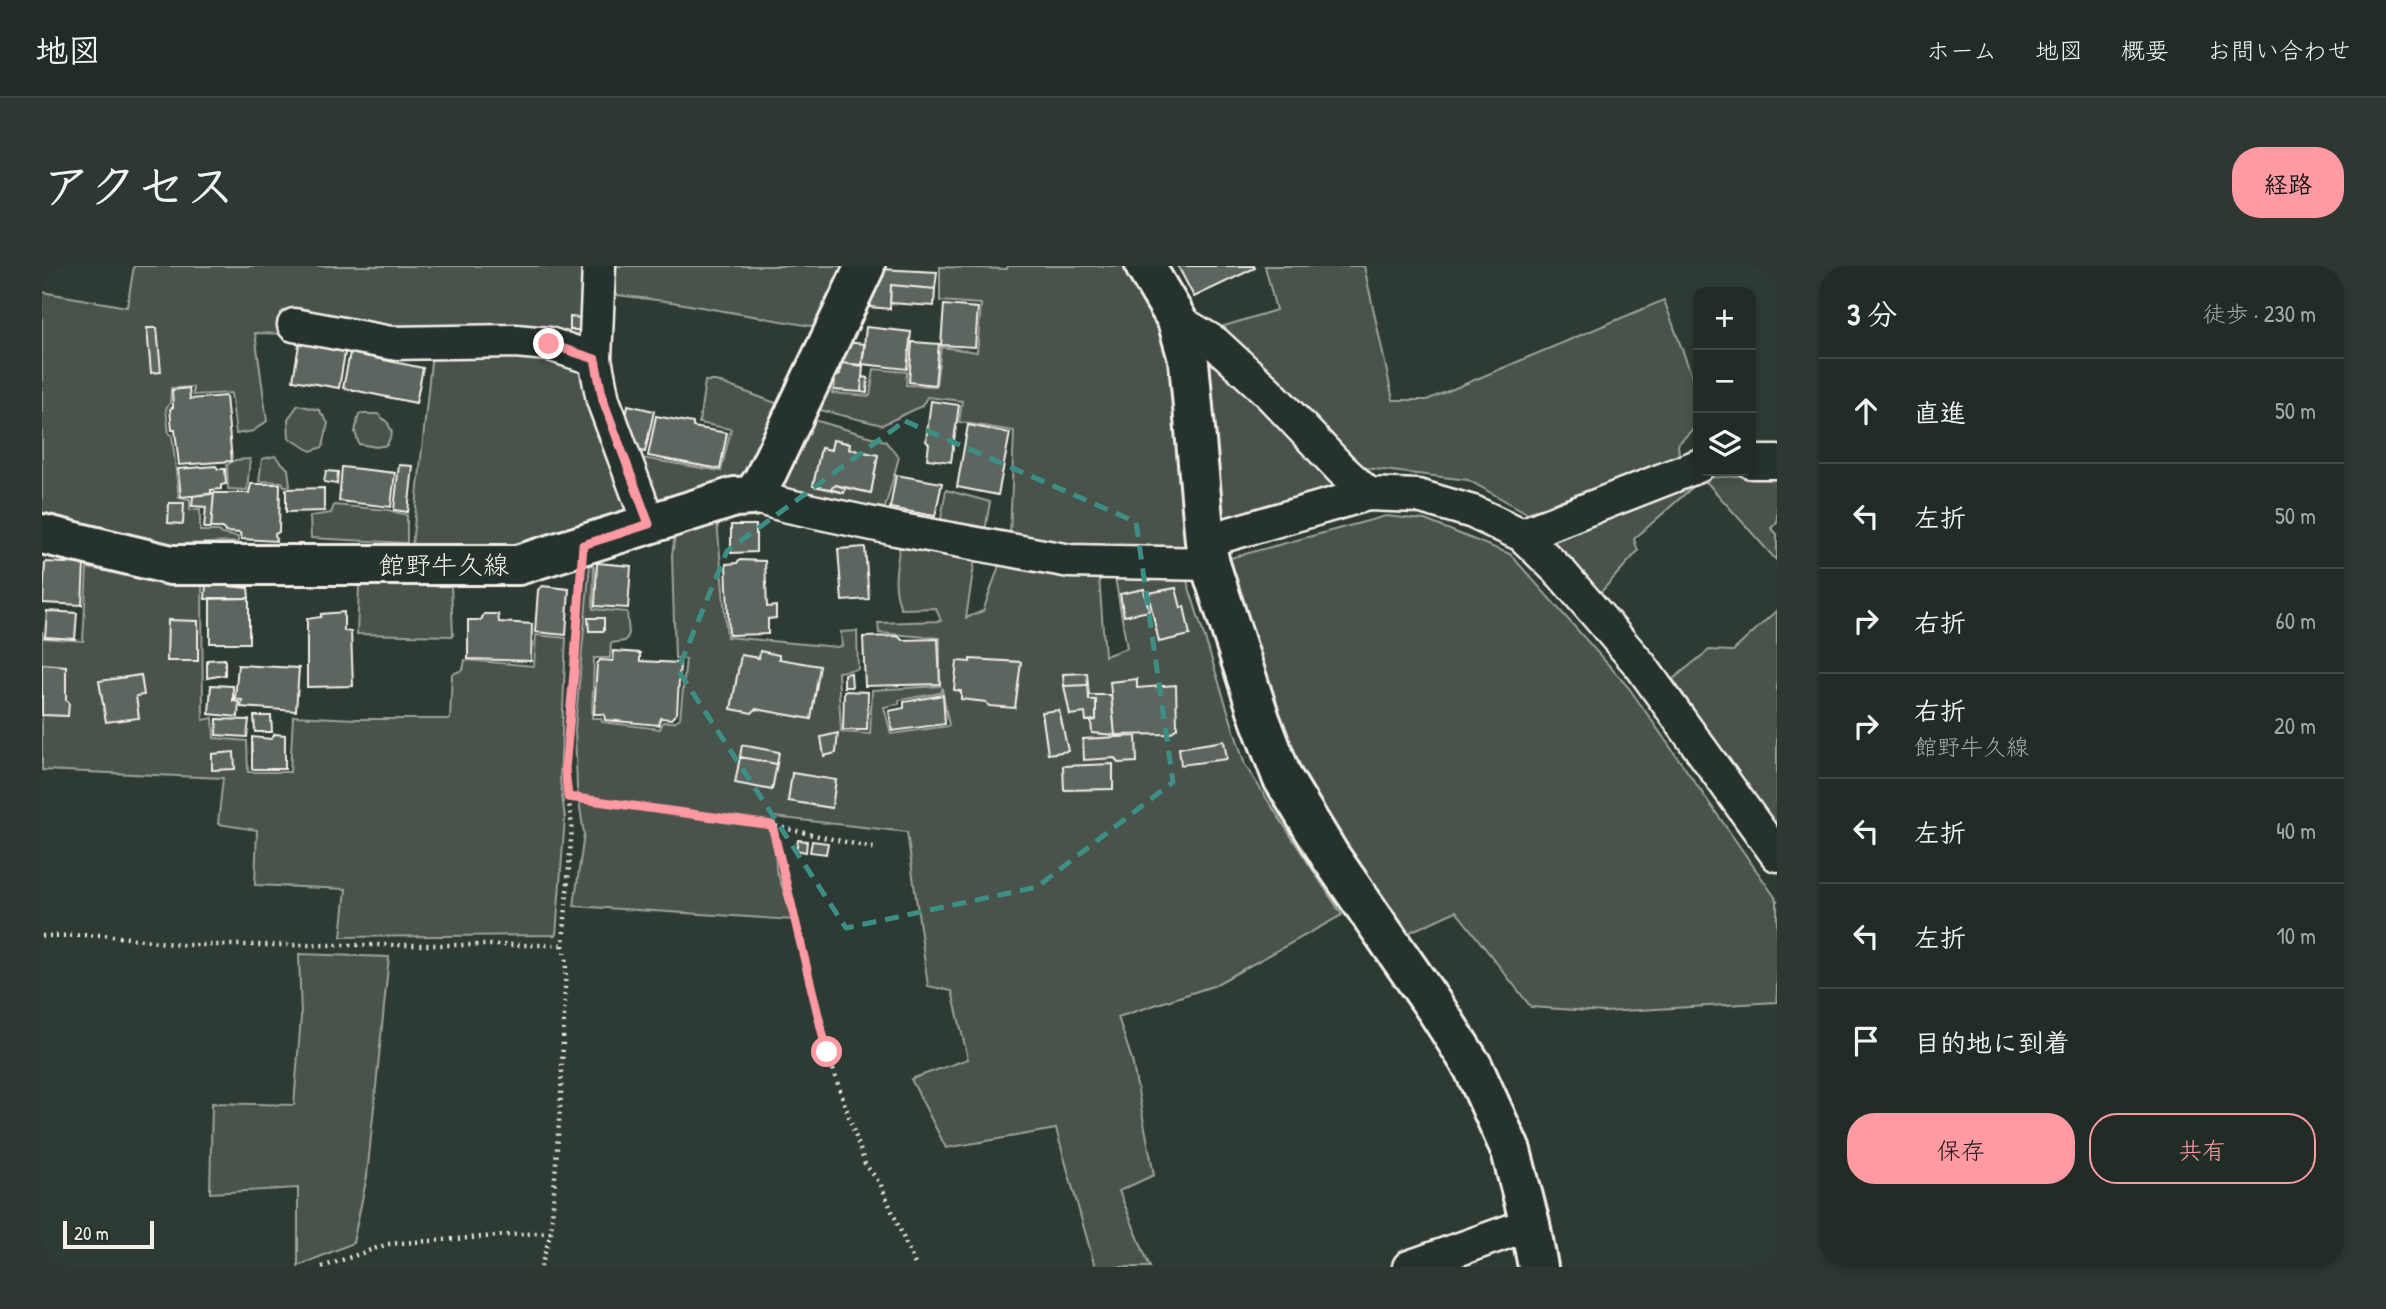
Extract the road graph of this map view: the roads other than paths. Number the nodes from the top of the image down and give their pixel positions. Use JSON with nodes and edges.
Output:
{"nodes":[{"id":1,"x":599,"y":266,"type":"edge"},
{"id":2,"x":864,"y":266,"type":"edge"},
{"id":3,"x":1145,"y":266,"type":"edge"},
{"id":4,"x":1177,"y":320,"type":"junction"},
{"id":5,"x":294,"y":325,"type":"dead end"},
{"id":6,"x":595,"y":359,"type":"junction"},
{"id":7,"x":1756,"y":462,"type":"edge"},
{"id":8,"x":1777,"y":462,"type":"edge"},
{"id":9,"x":1693,"y":468,"type":"edge"},
{"id":10,"x":1368,"y":494,"type":"junction"},
{"id":11,"x":752,"y":496,"type":"junction"},
{"id":12,"x":649,"y":524,"type":"junction"},
{"id":13,"x":42,"y":534,"type":"edge"},
{"id":14,"x":1522,"y":535,"type":"junction"},
{"id":15,"x":1208,"y":552,"type":"junction"},
{"id":16,"x":1777,"y":855,"type":"edge"},
{"id":17,"x":1530,"y":1224,"type":"junction"},
{"id":18,"x":1409,"y":1267,"type":"edge"},
{"id":19,"x":1538,"y":1267,"type":"edge"}],
"edges":[{"from":1,"to":6,"type":"street"},
{"from":2,"to":11,"type":"street"},
{"from":3,"to":4,"type":"street"},
{"from":4,"to":10,"type":"street"},
{"from":4,"to":15,"type":"street"},
{"from":5,"to":6,"type":"street"},
{"from":6,"to":12,"type":"street"},
{"from":7,"to":8,"type":"street"},
{"from":9,"to":14,"type":"street"},
{"from":10,"to":14,"type":"street"},
{"from":10,"to":15,"type":"street"},
{"from":11,"to":12,"type":"street","name":"館野牛久線"},
{"from":11,"to":15,"type":"street"},
{"from":12,"to":13,"type":"street","name":"館野牛久線"},
{"from":14,"to":16,"type":"street"},
{"from":15,"to":17,"type":"street"},
{"from":17,"to":18,"type":"street"},
{"from":17,"to":19,"type":"street"}]}
